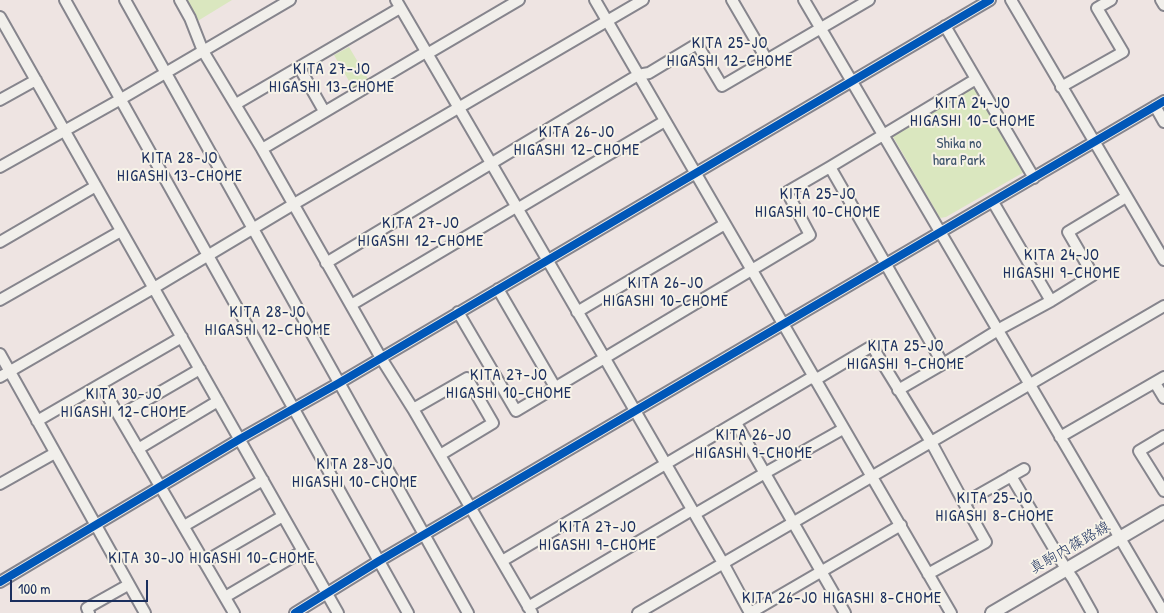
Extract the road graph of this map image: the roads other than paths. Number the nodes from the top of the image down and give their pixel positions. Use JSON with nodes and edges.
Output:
{"nodes":[{"id":1,"x":65,"y":0,"type":"edge"},
{"id":2,"x":125,"y":0,"type":"edge"},
{"id":3,"x":180,"y":0,"type":"edge"},
{"id":4,"x":290,"y":0,"type":"edge"},
{"id":5,"x":519,"y":0,"type":"edge"},
{"id":6,"x":595,"y":0,"type":"edge"},
{"id":7,"x":643,"y":0,"type":"edge"},
{"id":8,"x":732,"y":0,"type":"edge"},
{"id":9,"x":804,"y":0,"type":"edge"},
{"id":10,"x":869,"y":0,"type":"edge"},
{"id":11,"x":990,"y":0,"type":"edge"},
{"id":12,"x":1010,"y":0,"type":"edge"},
{"id":13,"x":1112,"y":0,"type":"edge"},
{"id":14,"x":1161,"y":0,"type":"edge"},
{"id":15,"x":398,"y":4,"type":"edge"},
{"id":16,"x":1164,"y":4,"type":"edge"},
{"id":17,"x":0,"y":17,"type":"edge"},
{"id":18,"x":607,"y":21,"type":"junction"},
{"id":19,"x":945,"y":26,"type":"junction"},
{"id":20,"x":820,"y":28,"type":"junction"},
{"id":21,"x":5,"y":35,"type":"edge"},
{"id":22,"x":203,"y":51,"type":"junction"},
{"id":23,"x":426,"y":53,"type":"junction"},
{"id":24,"x":767,"y":60,"type":"junction"},
{"id":25,"x":299,"y":67,"type":"junction"},
{"id":26,"x":166,"y":73,"type":"junction"},
{"id":27,"x":638,"y":75,"type":"junction"},
{"id":28,"x":976,"y":79,"type":"junction"},
{"id":29,"x":36,"y":80,"type":"junction"},
{"id":30,"x":851,"y":81,"type":"junction"},
{"id":31,"x":1061,"y":87,"type":"junction"},
{"id":32,"x":121,"y":99,"type":"junction"},
{"id":33,"x":0,"y":100,"type":"edge"},
{"id":34,"x":1164,"y":101,"type":"edge"},
{"id":35,"x":236,"y":104,"type":"junction"},
{"id":36,"x":1154,"y":106,"type":"junction"},
{"id":37,"x":458,"y":109,"type":"junction"},
{"id":38,"x":324,"y":111,"type":"junction"},
{"id":39,"x":665,"y":121,"type":"junction"},
{"id":40,"x":1164,"y":122,"type":"edge"},
{"id":41,"x":65,"y":131,"type":"junction"},
{"id":42,"x":883,"y":135,"type":"junction"},
{"id":43,"x":1093,"y":142,"type":"junction"},
{"id":44,"x":262,"y":149,"type":"junction"},
{"id":45,"x":491,"y":163,"type":"junction"},
{"id":46,"x":0,"y":167,"type":"edge"},
{"id":47,"x":830,"y":167,"type":"junction"},
{"id":48,"x":696,"y":173,"type":"junction"},
{"id":49,"x":1034,"y":178,"type":"junction"},
{"id":50,"x":96,"y":186,"type":"junction"},
{"id":51,"x":1126,"y":197,"type":"junction"},
{"id":52,"x":993,"y":202,"type":"junction"},
{"id":53,"x":294,"y":204,"type":"junction"},
{"id":54,"x":517,"y":208,"type":"junction"},
{"id":55,"x":725,"y":224,"type":"junction"},
{"id":56,"x":253,"y":229,"type":"junction"},
{"id":57,"x":122,"y":231,"type":"junction"},
{"id":58,"x":941,"y":232,"type":"junction"},
{"id":59,"x":0,"y":242,"type":"edge"},
{"id":60,"x":208,"y":256,"type":"junction"},
{"id":61,"x":547,"y":260,"type":"junction"},
{"id":62,"x":1164,"y":260,"type":"edge"},
{"id":63,"x":326,"y":263,"type":"junction"},
{"id":64,"x":886,"y":264,"type":"junction"},
{"id":65,"x":752,"y":270,"type":"junction"},
{"id":66,"x":154,"y":288,"type":"junction"},
{"id":67,"x":498,"y":289,"type":"junction"},
{"id":68,"x":0,"y":300,"type":"edge"},
{"id":69,"x":1051,"y":301,"type":"junction"},
{"id":70,"x":351,"y":305,"type":"junction"},
{"id":71,"x":1164,"y":306,"type":"edge"},
{"id":72,"x":458,"y":312,"type":"junction"},
{"id":73,"x":577,"y":312,"type":"junction"},
{"id":74,"x":783,"y":325,"type":"junction"},
{"id":75,"x":998,"y":330,"type":"junction"},
{"id":76,"x":182,"y":337,"type":"junction"},
{"id":77,"x":0,"y":354,"type":"edge"},
{"id":78,"x":604,"y":357,"type":"junction"},
{"id":79,"x":381,"y":358,"type":"junction"},
{"id":80,"x":943,"y":364,"type":"junction"},
{"id":81,"x":200,"y":369,"type":"junction"},
{"id":82,"x":10,"y":371,"type":"junction"},
{"id":83,"x":0,"y":377,"type":"edge"},
{"id":84,"x":814,"y":378,"type":"junction"},
{"id":85,"x":1160,"y":380,"type":"edge"},
{"id":86,"x":339,"y":383,"type":"junction"},
{"id":87,"x":1029,"y":384,"type":"junction"},
{"id":88,"x":101,"y":385,"type":"junction"},
{"id":89,"x":555,"y":387,"type":"junction"},
{"id":90,"x":898,"y":390,"type":"junction"},
{"id":91,"x":1164,"y":398,"type":"edge"},
{"id":92,"x":218,"y":401,"type":"junction"},
{"id":93,"x":294,"y":408,"type":"junction"},
{"id":94,"x":413,"y":409,"type":"junction"},
{"id":95,"x":635,"y":412,"type":"junction"},
{"id":96,"x":120,"y":416,"type":"junction"},
{"id":97,"x":37,"y":421,"type":"junction"},
{"id":98,"x":736,"y":424,"type":"junction"},
{"id":99,"x":843,"y":429,"type":"junction"},
{"id":100,"x":1164,"y":436,"type":"edge"},
{"id":101,"x":1060,"y":437,"type":"junction"},
{"id":102,"x":240,"y":439,"type":"junction"},
{"id":103,"x":931,"y":442,"type":"junction"},
{"id":104,"x":138,"y":449,"type":"junction"},
{"id":105,"x":55,"y":453,"type":"junction"},
{"id":106,"x":440,"y":455,"type":"junction"},
{"id":107,"x":665,"y":464,"type":"junction"},
{"id":108,"x":1024,"y":469,"type":"dead end"},
{"id":109,"x":765,"y":473,"type":"junction"},
{"id":110,"x":1011,"y":476,"type":"junction"},
{"id":111,"x":871,"y":477,"type":"junction"},
{"id":112,"x":262,"y":480,"type":"junction"},
{"id":113,"x":0,"y":484,"type":"edge"},
{"id":114,"x":160,"y":486,"type":"junction"},
{"id":115,"x":1164,"y":491,"type":"edge"},
{"id":116,"x":964,"y":503,"type":"junction"},
{"id":117,"x":470,"y":508,"type":"junction"},
{"id":118,"x":693,"y":512,"type":"junction"},
{"id":119,"x":1164,"y":512,"type":"edge"},
{"id":120,"x":283,"y":516,"type":"junction"},
{"id":121,"x":793,"y":523,"type":"junction"},
{"id":122,"x":96,"y":525,"type":"junction"},
{"id":123,"x":901,"y":525,"type":"junction"},
{"id":124,"x":184,"y":526,"type":"junction"},
{"id":125,"x":424,"y":535,"type":"junction"},
{"id":126,"x":1120,"y":538,"type":"junction"},
{"id":127,"x":303,"y":551,"type":"junction"},
{"id":128,"x":380,"y":561,"type":"junction"},
{"id":129,"x":502,"y":561,"type":"junction"},
{"id":130,"x":204,"y":562,"type":"junction"},
{"id":131,"x":723,"y":563,"type":"junction"},
{"id":132,"x":1066,"y":569,"type":"junction"},
{"id":133,"x":820,"y":571,"type":"junction"},
{"id":134,"x":928,"y":574,"type":"junction"},
{"id":135,"x":0,"y":582,"type":"edge"},
{"id":136,"x":128,"y":585,"type":"junction"},
{"id":137,"x":327,"y":594,"type":"junction"},
{"id":138,"x":225,"y":598,"type":"junction"},
{"id":139,"x":530,"y":610,"type":"edge"},
{"id":140,"x":89,"y":613,"type":"edge"},
{"id":141,"x":145,"y":613,"type":"edge"},
{"id":142,"x":234,"y":613,"type":"edge"},
{"id":143,"x":295,"y":613,"type":"edge"},
{"id":144,"x":338,"y":613,"type":"edge"},
{"id":145,"x":408,"y":613,"type":"edge"},
{"id":146,"x":468,"y":613,"type":"edge"},
{"id":147,"x":638,"y":613,"type":"edge"},
{"id":148,"x":750,"y":613,"type":"edge"},
{"id":149,"x":845,"y":613,"type":"edge"},
{"id":150,"x":951,"y":613,"type":"edge"},
{"id":151,"x":992,"y":613,"type":"edge"},
{"id":152,"x":1092,"y":613,"type":"edge"},
{"id":153,"x":1164,"y":613,"type":"edge"}],
"edges":[{"from":1,"to":32,"type":"street"},
{"from":2,"to":26,"type":"street"},
{"from":3,"to":22,"type":"street"},
{"from":4,"to":22,"type":"street"},
{"from":5,"to":23,"type":"street"},
{"from":6,"to":18,"type":"street"},
{"from":7,"to":18,"type":"street"},
{"from":8,"to":24,"type":"street"},
{"from":9,"to":20,"type":"street"},
{"from":10,"to":20,"type":"street"},
{"from":11,"to":19,"type":"street"},
{"from":12,"to":31,"type":"street"},
{"from":13,"to":31,"type":"street"},
{"from":14,"to":16,"type":"street"},
{"from":15,"to":23,"type":"street"},
{"from":15,"to":25,"type":"street"},
{"from":17,"to":21,"type":"street"},
{"from":18,"to":27,"type":"street"},
{"from":18,"to":37,"type":"street"},
{"from":19,"to":28,"type":"street"},
{"from":19,"to":30,"type":"street"},
{"from":20,"to":24,"type":"street"},
{"from":20,"to":30,"type":"street"},
{"from":21,"to":29,"type":"street"},
{"from":22,"to":26,"type":"street"},
{"from":22,"to":35,"type":"street"},
{"from":23,"to":37,"type":"street"},
{"from":23,"to":38,"type":"street"},
{"from":24,"to":27,"type":"street"},
{"from":25,"to":35,"type":"street"},
{"from":25,"to":38,"type":"street"},
{"from":26,"to":32,"type":"street"},
{"from":26,"to":56,"type":"street"},
{"from":27,"to":39,"type":"street"},
{"from":27,"to":45,"type":"street"},
{"from":28,"to":42,"type":"street"},
{"from":28,"to":49,"type":"street"},
{"from":29,"to":33,"type":"street"},
{"from":29,"to":41,"type":"street"},
{"from":30,"to":42,"type":"street"},
{"from":30,"to":48,"type":"street"},
{"from":31,"to":43,"type":"street"},
{"from":32,"to":41,"type":"street"},
{"from":32,"to":60,"type":"street"},
{"from":34,"to":36,"type":"street"},
{"from":35,"to":44,"type":"street"},
{"from":36,"to":40,"type":"street"},
{"from":36,"to":43,"type":"street"},
{"from":37,"to":45,"type":"street"},
{"from":37,"to":53,"type":"street"},
{"from":38,"to":44,"type":"street"},
{"from":39,"to":48,"type":"street"},
{"from":39,"to":54,"type":"street"},
{"from":41,"to":46,"type":"street"},
{"from":41,"to":50,"type":"street"},
{"from":42,"to":47,"type":"street"},
{"from":42,"to":58,"type":"street"},
{"from":43,"to":49,"type":"street"},
{"from":43,"to":51,"type":"street"},
{"from":44,"to":53,"type":"street"},
{"from":45,"to":54,"type":"street"},
{"from":45,"to":63,"type":"street"},
{"from":47,"to":64,"type":"street"},
{"from":47,"to":65,"type":"street"},
{"from":48,"to":55,"type":"street"},
{"from":48,"to":61,"type":"street"},
{"from":49,"to":52,"type":"street"},
{"from":50,"to":57,"type":"street"},
{"from":50,"to":59,"type":"street"},
{"from":51,"to":62,"type":"street"},
{"from":51,"to":69,"type":"street"},
{"from":52,"to":58,"type":"street"},
{"from":52,"to":69,"type":"street"},
{"from":53,"to":56,"type":"street"},
{"from":53,"to":63,"type":"street"},
{"from":54,"to":61,"type":"street"},
{"from":54,"to":70,"type":"street"},
{"from":55,"to":65,"type":"street"},
{"from":55,"to":73,"type":"street"},
{"from":56,"to":60,"type":"street"},
{"from":56,"to":86,"type":"street"},
{"from":57,"to":66,"type":"street"},
{"from":57,"to":68,"type":"street"},
{"from":58,"to":64,"type":"street"},
{"from":58,"to":75,"type":"street"},
{"from":60,"to":66,"type":"street"},
{"from":60,"to":93,"type":"street"},
{"from":61,"to":67,"type":"street"},
{"from":61,"to":73,"type":"street"},
{"from":63,"to":70,"type":"street"},
{"from":64,"to":74,"type":"street"},
{"from":64,"to":80,"type":"street"},
{"from":65,"to":74,"type":"street"},
{"from":65,"to":78,"type":"street"},
{"from":66,"to":76,"type":"street"},
{"from":66,"to":82,"type":"street"},
{"from":67,"to":72,"type":"street"},
{"from":67,"to":89,"type":"street"},
{"from":69,"to":75,"type":"street"},
{"from":70,"to":79,"type":"street"},
{"from":71,"to":87,"type":"street"},
{"from":72,"to":79,"type":"street"},
{"from":72,"to":89,"type":"street"},
{"from":73,"to":78,"type":"street"},
{"from":74,"to":84,"type":"street"},
{"from":74,"to":95,"type":"street"},
{"from":75,"to":80,"type":"street"},
{"from":75,"to":87,"type":"street"},
{"from":76,"to":81,"type":"street"},
{"from":76,"to":88,"type":"street"},
{"from":77,"to":82,"type":"street"},
{"from":78,"to":89,"type":"street"},
{"from":78,"to":95,"type":"street"},
{"from":79,"to":86,"type":"street"},
{"from":79,"to":94,"type":"street"},
{"from":80,"to":90,"type":"street"},
{"from":81,"to":92,"type":"street"},
{"from":81,"to":96,"type":"street"},
{"from":82,"to":83,"type":"street"},
{"from":82,"to":97,"type":"street"},
{"from":84,"to":90,"type":"street"},
{"from":84,"to":98,"type":"street"},
{"from":84,"to":99,"type":"street"},
{"from":85,"to":91,"type":"street"},
{"from":85,"to":101,"type":"street"},
{"from":86,"to":93,"type":"street"},
{"from":86,"to":125,"type":"street"},
{"from":87,"to":101,"type":"street"},
{"from":87,"to":103,"type":"street"},
{"from":88,"to":96,"type":"street"},
{"from":88,"to":97,"type":"street"},
{"from":90,"to":103,"type":"street"},
{"from":92,"to":102,"type":"street"},
{"from":92,"to":104,"type":"street"},
{"from":93,"to":102,"type":"street"},
{"from":93,"to":128,"type":"street"},
{"from":94,"to":106,"type":"street"},
{"from":94,"to":106,"type":"street"},
{"from":95,"to":107,"type":"street"},
{"from":95,"to":117,"type":"street"},
{"from":96,"to":104,"type":"street"},
{"from":97,"to":105,"type":"street"},
{"from":98,"to":107,"type":"street"},
{"from":98,"to":109,"type":"street"},
{"from":99,"to":109,"type":"street"},
{"from":99,"to":111,"type":"street"},
{"from":100,"to":115,"type":"street"},
{"from":101,"to":126,"type":"street"},
{"from":102,"to":112,"type":"street"},
{"from":102,"to":114,"type":"street"},
{"from":103,"to":111,"type":"street"},
{"from":103,"to":116,"type":"street"},
{"from":104,"to":114,"type":"street"},
{"from":105,"to":113,"type":"street"},
{"from":105,"to":122,"type":"street"},
{"from":106,"to":117,"type":"street"},
{"from":107,"to":118,"type":"street"},
{"from":107,"to":129,"type":"street"},
{"from":108,"to":110,"type":"street"},
{"from":109,"to":118,"type":"street"},
{"from":109,"to":121,"type":"street"},
{"from":110,"to":116,"type":"street"},
{"from":110,"to":132,"type":"street"},
{"from":111,"to":121,"type":"street"},
{"from":111,"to":123,"type":"street"},
{"from":112,"to":120,"type":"street"},
{"from":112,"to":124,"type":"street"},
{"from":114,"to":122,"type":"street"},
{"from":114,"to":124,"type":"street"},
{"from":116,"to":134,"type":"street"},
{"from":117,"to":125,"type":"street"},
{"from":117,"to":129,"type":"street"},
{"from":118,"to":131,"type":"street"},
{"from":118,"to":139,"type":"street"},
{"from":119,"to":126,"type":"main road","name":"真駒内篠路線"},
{"from":120,"to":127,"type":"street"},
{"from":120,"to":130,"type":"street"},
{"from":121,"to":131,"type":"street"},
{"from":121,"to":133,"type":"street"},
{"from":122,"to":135,"type":"street"},
{"from":122,"to":136,"type":"street"},
{"from":123,"to":133,"type":"street"},
{"from":123,"to":134,"type":"street"},
{"from":124,"to":130,"type":"street"},
{"from":125,"to":128,"type":"street"},
{"from":125,"to":146,"type":"street"},
{"from":126,"to":132,"type":"main road","name":"真駒内篠路線"},
{"from":126,"to":153,"type":"street"},
{"from":127,"to":137,"type":"street"},
{"from":127,"to":138,"type":"street"},
{"from":128,"to":137,"type":"street"},
{"from":128,"to":145,"type":"street"},
{"from":129,"to":139,"type":"street"},
{"from":130,"to":138,"type":"street"},
{"from":131,"to":147,"type":"street"},
{"from":131,"to":148,"type":"street"},
{"from":132,"to":151,"type":"main road","name":"真駒内篠路線"},
{"from":132,"to":152,"type":"street"},
{"from":133,"to":148,"type":"street"},
{"from":133,"to":149,"type":"street"},
{"from":134,"to":150,"type":"street"},
{"from":136,"to":140,"type":"street"},
{"from":136,"to":141,"type":"street"},
{"from":137,"to":143,"type":"street"},
{"from":137,"to":144,"type":"street"},
{"from":138,"to":142,"type":"street"}]}
